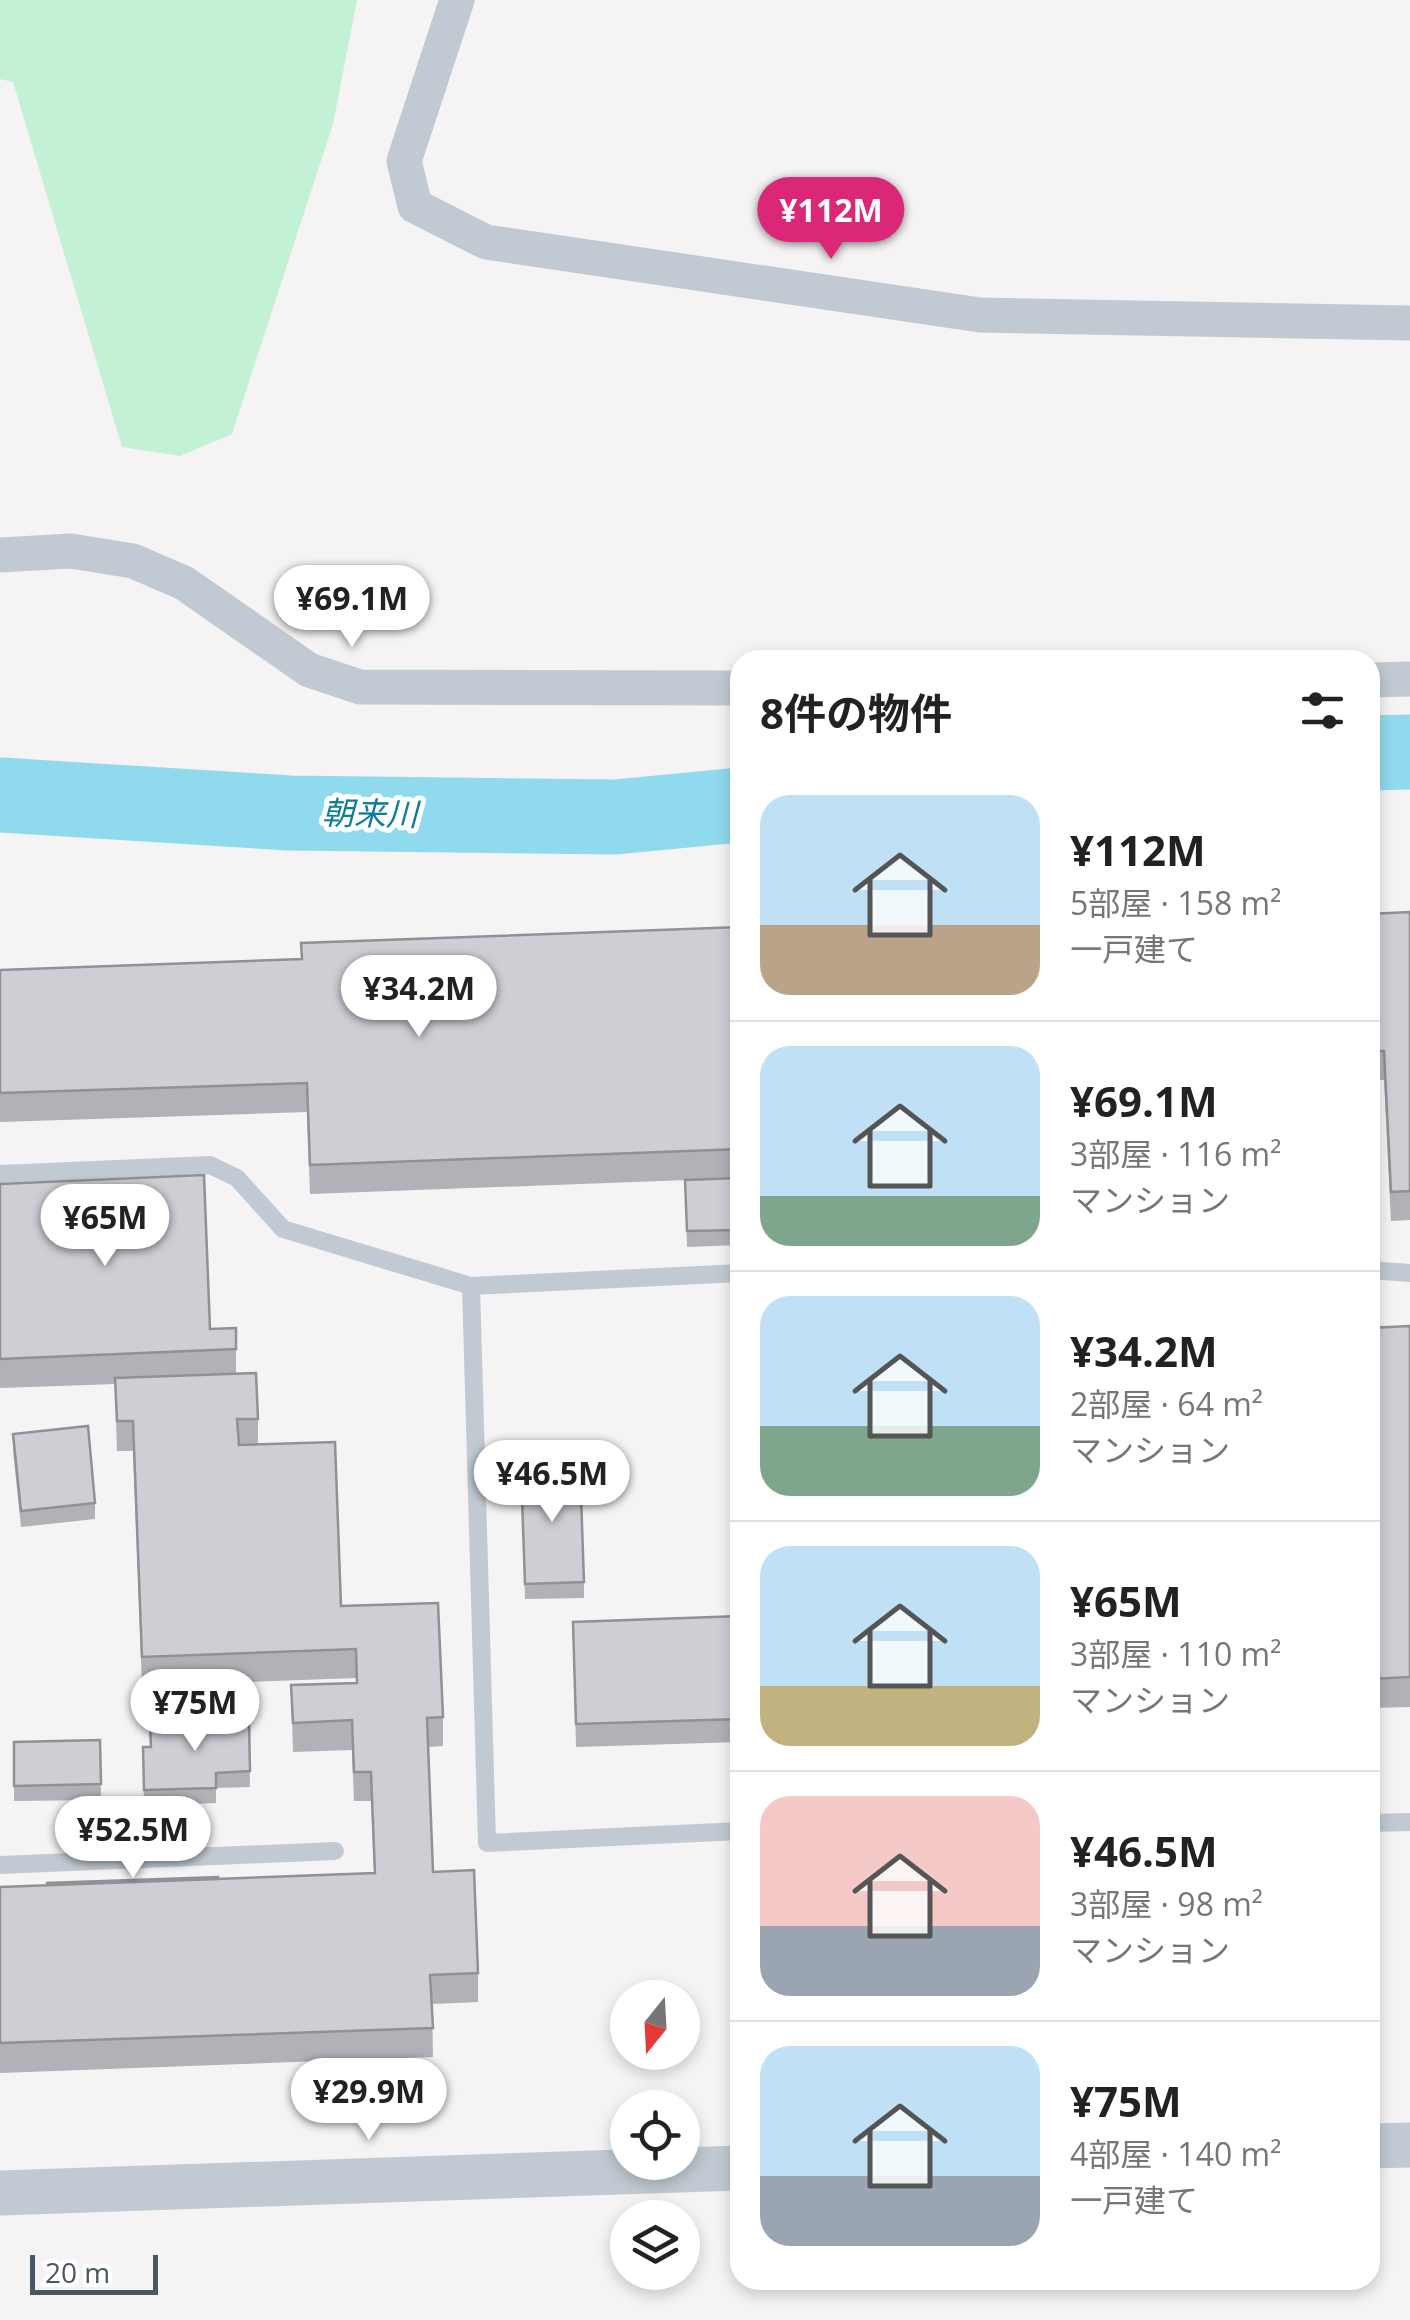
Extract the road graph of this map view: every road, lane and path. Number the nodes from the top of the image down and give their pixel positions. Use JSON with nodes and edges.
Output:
{"nodes":[{"id":1,"x":457,"y":0,"type":"edge"},
{"id":2,"x":1410,"y":323,"type":"edge"},
{"id":3,"x":0,"y":555,"type":"edge"},
{"id":4,"x":1410,"y":679,"type":"edge"},
{"id":5,"x":1380,"y":680,"type":"edge"},
{"id":6,"x":730,"y":688,"type":"edge"},
{"id":7,"x":0,"y":1174,"type":"edge"},
{"id":8,"x":1380,"y":1271,"type":"edge"},
{"id":9,"x":730,"y":1273,"type":"edge"},
{"id":10,"x":1410,"y":1274,"type":"edge"},
{"id":11,"x":471,"y":1286,"type":"junction"},
{"id":12,"x":1380,"y":1822,"type":"edge"},
{"id":13,"x":1410,"y":1822,"type":"edge"},
{"id":14,"x":730,"y":1831,"type":"edge"},
{"id":15,"x":334,"y":1851,"type":"dead end"},
{"id":16,"x":0,"y":1865,"type":"edge"},
{"id":17,"x":1410,"y":2145,"type":"edge"},
{"id":18,"x":1380,"y":2146,"type":"edge"},
{"id":19,"x":730,"y":2168,"type":"edge"},
{"id":20,"x":0,"y":2193,"type":"edge"}],
"edges":[{"from":1,"to":2,"type":"street"},
{"from":3,"to":6,"type":"street"},
{"from":4,"to":5,"type":"street"},
{"from":7,"to":11,"type":"lane"},
{"from":8,"to":10,"type":"lane"},
{"from":9,"to":11,"type":"lane"},
{"from":11,"to":14,"type":"lane"},
{"from":12,"to":13,"type":"lane"},
{"from":15,"to":16,"type":"lane"},
{"from":17,"to":18,"type":"street"},
{"from":19,"to":20,"type":"street"}]}
